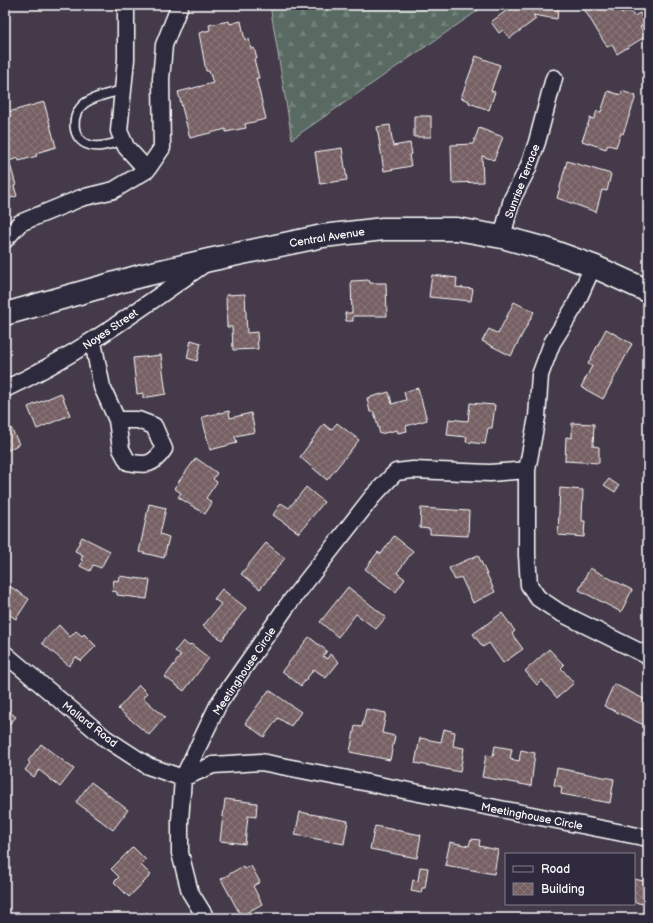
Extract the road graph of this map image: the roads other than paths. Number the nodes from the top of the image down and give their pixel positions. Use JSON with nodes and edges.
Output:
{"nodes":[{"id":1,"x":126,"y":5,"type":"edge"},
{"id":2,"x":180,"y":5,"type":"edge"},
{"id":3,"x":554,"y":78,"type":"dead end"},
{"id":4,"x":123,"y":90,"type":"junction"},
{"id":5,"x":123,"y":141,"type":"junction"},
{"id":6,"x":147,"y":170,"type":"junction"},
{"id":7,"x":502,"y":237,"type":"junction"},
{"id":8,"x":5,"y":240,"type":"edge"},
{"id":9,"x":209,"y":260,"type":"junction"},
{"id":10,"x":593,"y":266,"type":"junction"},
{"id":11,"x":648,"y":290,"type":"edge"},
{"id":12,"x":5,"y":314,"type":"edge"},
{"id":13,"x":93,"y":342,"type":"junction"},
{"id":14,"x":5,"y":389,"type":"edge"},
{"id":15,"x":117,"y":420,"type":"dead end"},
{"id":16,"x":527,"y":470,"type":"junction"},
{"id":17,"x":5,"y":654,"type":"edge"},
{"id":18,"x":648,"y":656,"type":"edge"},
{"id":19,"x":183,"y":778,"type":"junction"},
{"id":20,"x":648,"y":838,"type":"edge"},
{"id":21,"x":206,"y":918,"type":"edge"}],
"edges":[{"from":1,"to":4,"type":"street"},
{"from":2,"to":6,"type":"street"},
{"from":3,"to":7,"type":"street","name":"Sunrise Terrace"},
{"from":4,"to":5,"type":"street"},
{"from":4,"to":5,"type":"lane"},
{"from":5,"to":6,"type":"street"},
{"from":6,"to":8,"type":"street"},
{"from":7,"to":9,"type":"main road","name":"Central Avenue"},
{"from":7,"to":10,"type":"main road","name":"Central Avenue"},
{"from":9,"to":12,"type":"main road","name":"Central Avenue"},
{"from":9,"to":13,"type":"street","name":"Noyes Street"},
{"from":10,"to":11,"type":"main road","name":"Central Avenue"},
{"from":10,"to":16,"type":"street"},
{"from":13,"to":14,"type":"street","name":"Noyes Street"},
{"from":13,"to":15,"type":"street"},
{"from":16,"to":18,"type":"street"},
{"from":16,"to":19,"type":"street","name":"Meetinghouse Circle"},
{"from":17,"to":19,"type":"street","name":"Mallard Road"},
{"from":19,"to":20,"type":"street","name":"Meetinghouse Circle"},
{"from":19,"to":21,"type":"street"}]}
